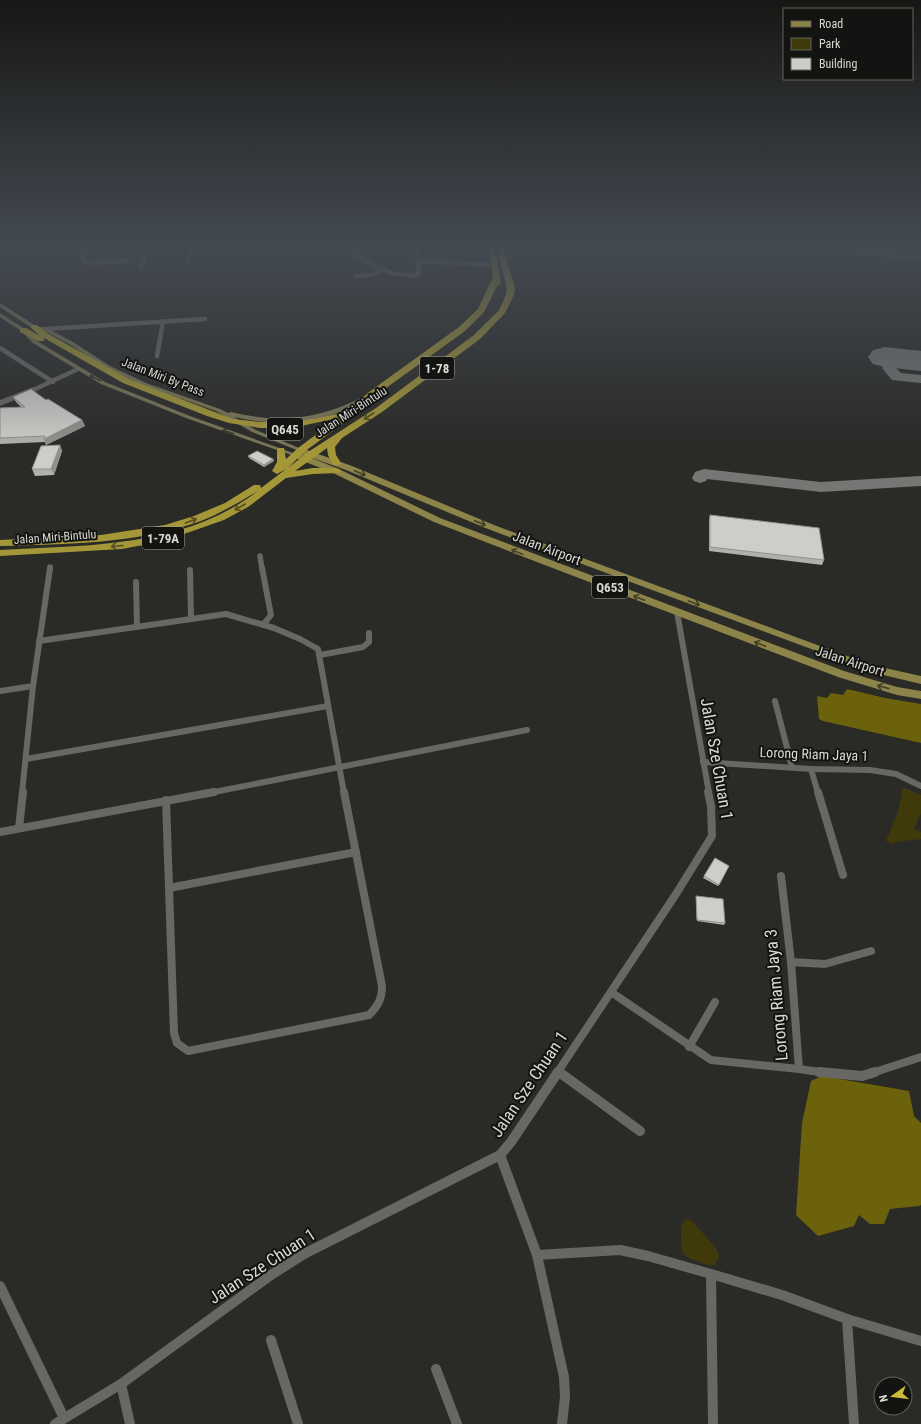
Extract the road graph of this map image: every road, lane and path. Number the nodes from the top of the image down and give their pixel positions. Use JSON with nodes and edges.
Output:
{"nodes":[{"id":1,"x":0,"y":315,"type":"edge"},
{"id":2,"x":15,"y":315,"type":"edge"},
{"id":3,"x":475,"y":315,"type":"edge"},
{"id":4,"x":485,"y":315,"type":"edge"},
{"id":5,"x":490,"y":315,"type":"edge"},
{"id":6,"x":499,"y":315,"type":"edge"},
{"id":7,"x":205,"y":320,"type":"dead end"},
{"id":8,"x":163,"y":322,"type":"junction"},
{"id":9,"x":34,"y":327,"type":"junction"},
{"id":10,"x":45,"y":329,"type":"junction"},
{"id":11,"x":23,"y":330,"type":"junction"},
{"id":12,"x":0,"y":348,"type":"edge"},
{"id":13,"x":157,"y":356,"type":"dead end"},
{"id":14,"x":78,"y":369,"type":"junction"},
{"id":15,"x":52,"y":382,"type":"junction"},
{"id":16,"x":372,"y":394,"type":"junction"},
{"id":17,"x":0,"y":403,"type":"edge"},
{"id":18,"x":218,"y":410,"type":"junction"},
{"id":19,"x":339,"y":436,"type":"junction"},
{"id":20,"x":281,"y":450,"type":"junction"},
{"id":21,"x":303,"y":454,"type":"junction"},
{"id":22,"x":336,"y":467,"type":"junction"},
{"id":23,"x":280,"y":474,"type":"junction"},
{"id":24,"x":0,"y":543,"type":"edge"},
{"id":25,"x":0,"y":553,"type":"edge"},
{"id":26,"x":260,"y":556,"type":"dead end"},
{"id":27,"x":50,"y":567,"type":"dead end"},
{"id":28,"x":190,"y":570,"type":"dead end"},
{"id":29,"x":136,"y":582,"type":"dead end"},
{"id":30,"x":662,"y":591,"type":"junction"},
{"id":31,"x":677,"y":612,"type":"junction"},
{"id":32,"x":191,"y":618,"type":"junction"},
{"id":33,"x":263,"y":625,"type":"junction"},
{"id":34,"x":137,"y":626,"type":"junction"},
{"id":35,"x":369,"y":633,"type":"dead end"},
{"id":36,"x":40,"y":641,"type":"junction"},
{"id":37,"x":320,"y":655,"type":"junction"},
{"id":38,"x":921,"y":680,"type":"edge"},
{"id":39,"x":33,"y":686,"type":"junction"},
{"id":40,"x":0,"y":691,"type":"edge"},
{"id":41,"x":921,"y":695,"type":"edge"},
{"id":42,"x":775,"y":701,"type":"dead end"},
{"id":43,"x":328,"y":706,"type":"junction"},
{"id":44,"x":527,"y":730,"type":"dead end"},
{"id":45,"x":26,"y":759,"type":"junction"},
{"id":46,"x":703,"y":762,"type":"junction"},
{"id":47,"x":339,"y":768,"type":"junction"},
{"id":48,"x":792,"y":768,"type":"junction"},
{"id":49,"x":810,"y":769,"type":"junction"},
{"id":50,"x":921,"y":786,"type":"edge"},
{"id":51,"x":166,"y":800,"type":"junction"},
{"id":52,"x":19,"y":828,"type":"junction"},
{"id":53,"x":0,"y":832,"type":"edge"},
{"id":54,"x":356,"y":852,"type":"junction"},
{"id":55,"x":843,"y":875,"type":"dead end"},
{"id":56,"x":781,"y":876,"type":"dead end"},
{"id":57,"x":169,"y":888,"type":"junction"},
{"id":58,"x":871,"y":951,"type":"dead end"},
{"id":59,"x":790,"y":962,"type":"junction"},
{"id":60,"x":611,"y":992,"type":"junction"},
{"id":61,"x":715,"y":1002,"type":"dead end"},
{"id":62,"x":689,"y":1047,"type":"junction"},
{"id":63,"x":921,"y":1057,"type":"edge"},
{"id":64,"x":799,"y":1069,"type":"junction"},
{"id":65,"x":558,"y":1071,"type":"junction"},
{"id":66,"x":640,"y":1131,"type":"dead end"},
{"id":67,"x":500,"y":1155,"type":"junction"},
{"id":68,"x":537,"y":1255,"type":"junction"},
{"id":69,"x":711,"y":1274,"type":"junction"},
{"id":70,"x":0,"y":1286,"type":"edge"},
{"id":71,"x":847,"y":1319,"type":"junction"},
{"id":72,"x":271,"y":1340,"type":"dead end"},
{"id":73,"x":921,"y":1341,"type":"edge"},
{"id":74,"x":436,"y":1369,"type":"dead end"},
{"id":75,"x":121,"y":1384,"type":"junction"},
{"id":76,"x":60,"y":1421,"type":"edge"},
{"id":77,"x":130,"y":1424,"type":"edge"},
{"id":78,"x":298,"y":1424,"type":"edge"},
{"id":79,"x":457,"y":1424,"type":"edge"},
{"id":80,"x":562,"y":1424,"type":"edge"},
{"id":81,"x":713,"y":1424,"type":"edge"},
{"id":82,"x":854,"y":1424,"type":"edge"}],
"edges":[{"from":1,"to":11,"type":"main road","name":"Jalan Miri By Pass","number":"Q645"},
{"from":2,"to":9,"type":"main road","name":"Jalan Miri By Pass","number":"Q645"},
{"from":3,"to":16,"type":"highway","name":"Jalan Miri-Bintulu","number":"1-78"},
{"from":4,"to":9,"type":"highway","number":"Q645"},
{"from":5,"to":11,"type":"highway","number":"Q645"},
{"from":6,"to":19,"type":"highway","name":"Jalan Miri-Bintulu","number":"1-78","one_way":true},
{"from":7,"to":8,"type":"street"},
{"from":8,"to":10,"type":"street"},
{"from":8,"to":13,"type":"street"},
{"from":9,"to":10,"type":"main road","name":"Jalan Miri By Pass","number":"Q645"},
{"from":10,"to":18,"type":"main road","name":"Jalan Miri By Pass","number":"Q645"},
{"from":11,"to":14,"type":"main road","name":"Jalan Miri By Pass","number":"Q645"},
{"from":12,"to":15,"type":"street"},
{"from":14,"to":15,"type":"street"},
{"from":20,"to":14,"type":"main road","name":"Jalan Miri By Pass","number":"Q645","one_way":true},
{"from":15,"to":17,"type":"street"},
{"from":16,"to":18,"type":"main road"},
{"from":16,"to":21,"type":"highway","name":"Jalan Miri-Bintulu","number":"1-78"},
{"from":18,"to":21,"type":"main road","name":"Jalan Miri By Pass","number":"Q645"},
{"from":19,"to":21,"type":"highway","name":"Jalan Miri-Bintulu","number":"1-78"},
{"from":19,"to":22,"type":"highway"},
{"from":20,"to":21,"type":"main road","name":"Jalan Miri By Pass","number":"Q645"},
{"from":20,"to":23,"type":"highway"},
{"from":21,"to":22,"type":"main road","name":"Jalan Airport","number":"Q653"},
{"from":21,"to":23,"type":"highway","name":"Jalan Miri-Bintulu","number":"1-79A"},
{"from":22,"to":23,"type":"highway"},
{"from":22,"to":30,"type":"main road","name":"Jalan Airport","number":"Q653","one_way":true},
{"from":31,"to":22,"type":"main road","name":"Jalan Airport","number":"Q653","one_way":true},
{"from":24,"to":23,"type":"highway","name":"Jalan Miri-Bintulu","one_way":true},
{"from":23,"to":25,"type":"highway","name":"Jalan Miri-Bintulu","number":"1-79A","one_way":true},
{"from":26,"to":33,"type":"street"},
{"from":27,"to":36,"type":"street"},
{"from":28,"to":32,"type":"street"},
{"from":29,"to":34,"type":"street"},
{"from":30,"to":31,"type":"main road"},
{"from":30,"to":38,"type":"main road","name":"Jalan Airport","number":"Q653","one_way":true},
{"from":41,"to":31,"type":"main road","name":"Jalan Airport","number":"Q653","one_way":true},
{"from":31,"to":46,"type":"street","name":"Jalan Sze Chuan 1"},
{"from":32,"to":33,"type":"street"},
{"from":32,"to":34,"type":"street"},
{"from":33,"to":37,"type":"street"},
{"from":34,"to":36,"type":"street"},
{"from":35,"to":37,"type":"street"},
{"from":36,"to":39,"type":"street"},
{"from":37,"to":43,"type":"street"},
{"from":39,"to":40,"type":"street"},
{"from":39,"to":45,"type":"street"},
{"from":42,"to":48,"type":"street"},
{"from":43,"to":45,"type":"street"},
{"from":43,"to":47,"type":"street"},
{"from":44,"to":47,"type":"street"},
{"from":45,"to":52,"type":"street"},
{"from":46,"to":48,"type":"street","name":"Lorong Riam Jaya 1"},
{"from":46,"to":60,"type":"street","name":"Jalan Sze Chuan 1"},
{"from":47,"to":51,"type":"street"},
{"from":47,"to":54,"type":"street"},
{"from":48,"to":49,"type":"street","name":"Lorong Riam Jaya 1"},
{"from":49,"to":50,"type":"street","name":"Lorong Riam Jaya 1"},
{"from":49,"to":55,"type":"street"},
{"from":51,"to":52,"type":"street"},
{"from":51,"to":57,"type":"street"},
{"from":52,"to":53,"type":"street"},
{"from":54,"to":57,"type":"street"},
{"from":54,"to":57,"type":"street"},
{"from":56,"to":59,"type":"street","name":"Lorong Riam Jaya 3"},
{"from":58,"to":59,"type":"street"},
{"from":59,"to":64,"type":"street","name":"Lorong Riam Jaya 3"},
{"from":60,"to":62,"type":"street","name":"Lorong Riam Jaya 3"},
{"from":60,"to":65,"type":"street","name":"Jalan Sze Chuan 1"},
{"from":61,"to":62,"type":"street"},
{"from":62,"to":64,"type":"street","name":"Lorong Riam Jaya 3"},
{"from":63,"to":64,"type":"street"},
{"from":65,"to":66,"type":"street"},
{"from":65,"to":67,"type":"street","name":"Jalan Sze Chuan 1"},
{"from":67,"to":68,"type":"street"},
{"from":67,"to":75,"type":"street","name":"Jalan Sze Chuan 1"},
{"from":68,"to":69,"type":"street"},
{"from":68,"to":80,"type":"street"},
{"from":69,"to":71,"type":"street"},
{"from":69,"to":81,"type":"street"},
{"from":70,"to":76,"type":"street"},
{"from":71,"to":73,"type":"street"},
{"from":71,"to":82,"type":"street"},
{"from":72,"to":78,"type":"street"},
{"from":74,"to":79,"type":"street"},
{"from":75,"to":76,"type":"street","name":"Jalan Sze Chuan 1"},
{"from":75,"to":77,"type":"street"}]}
